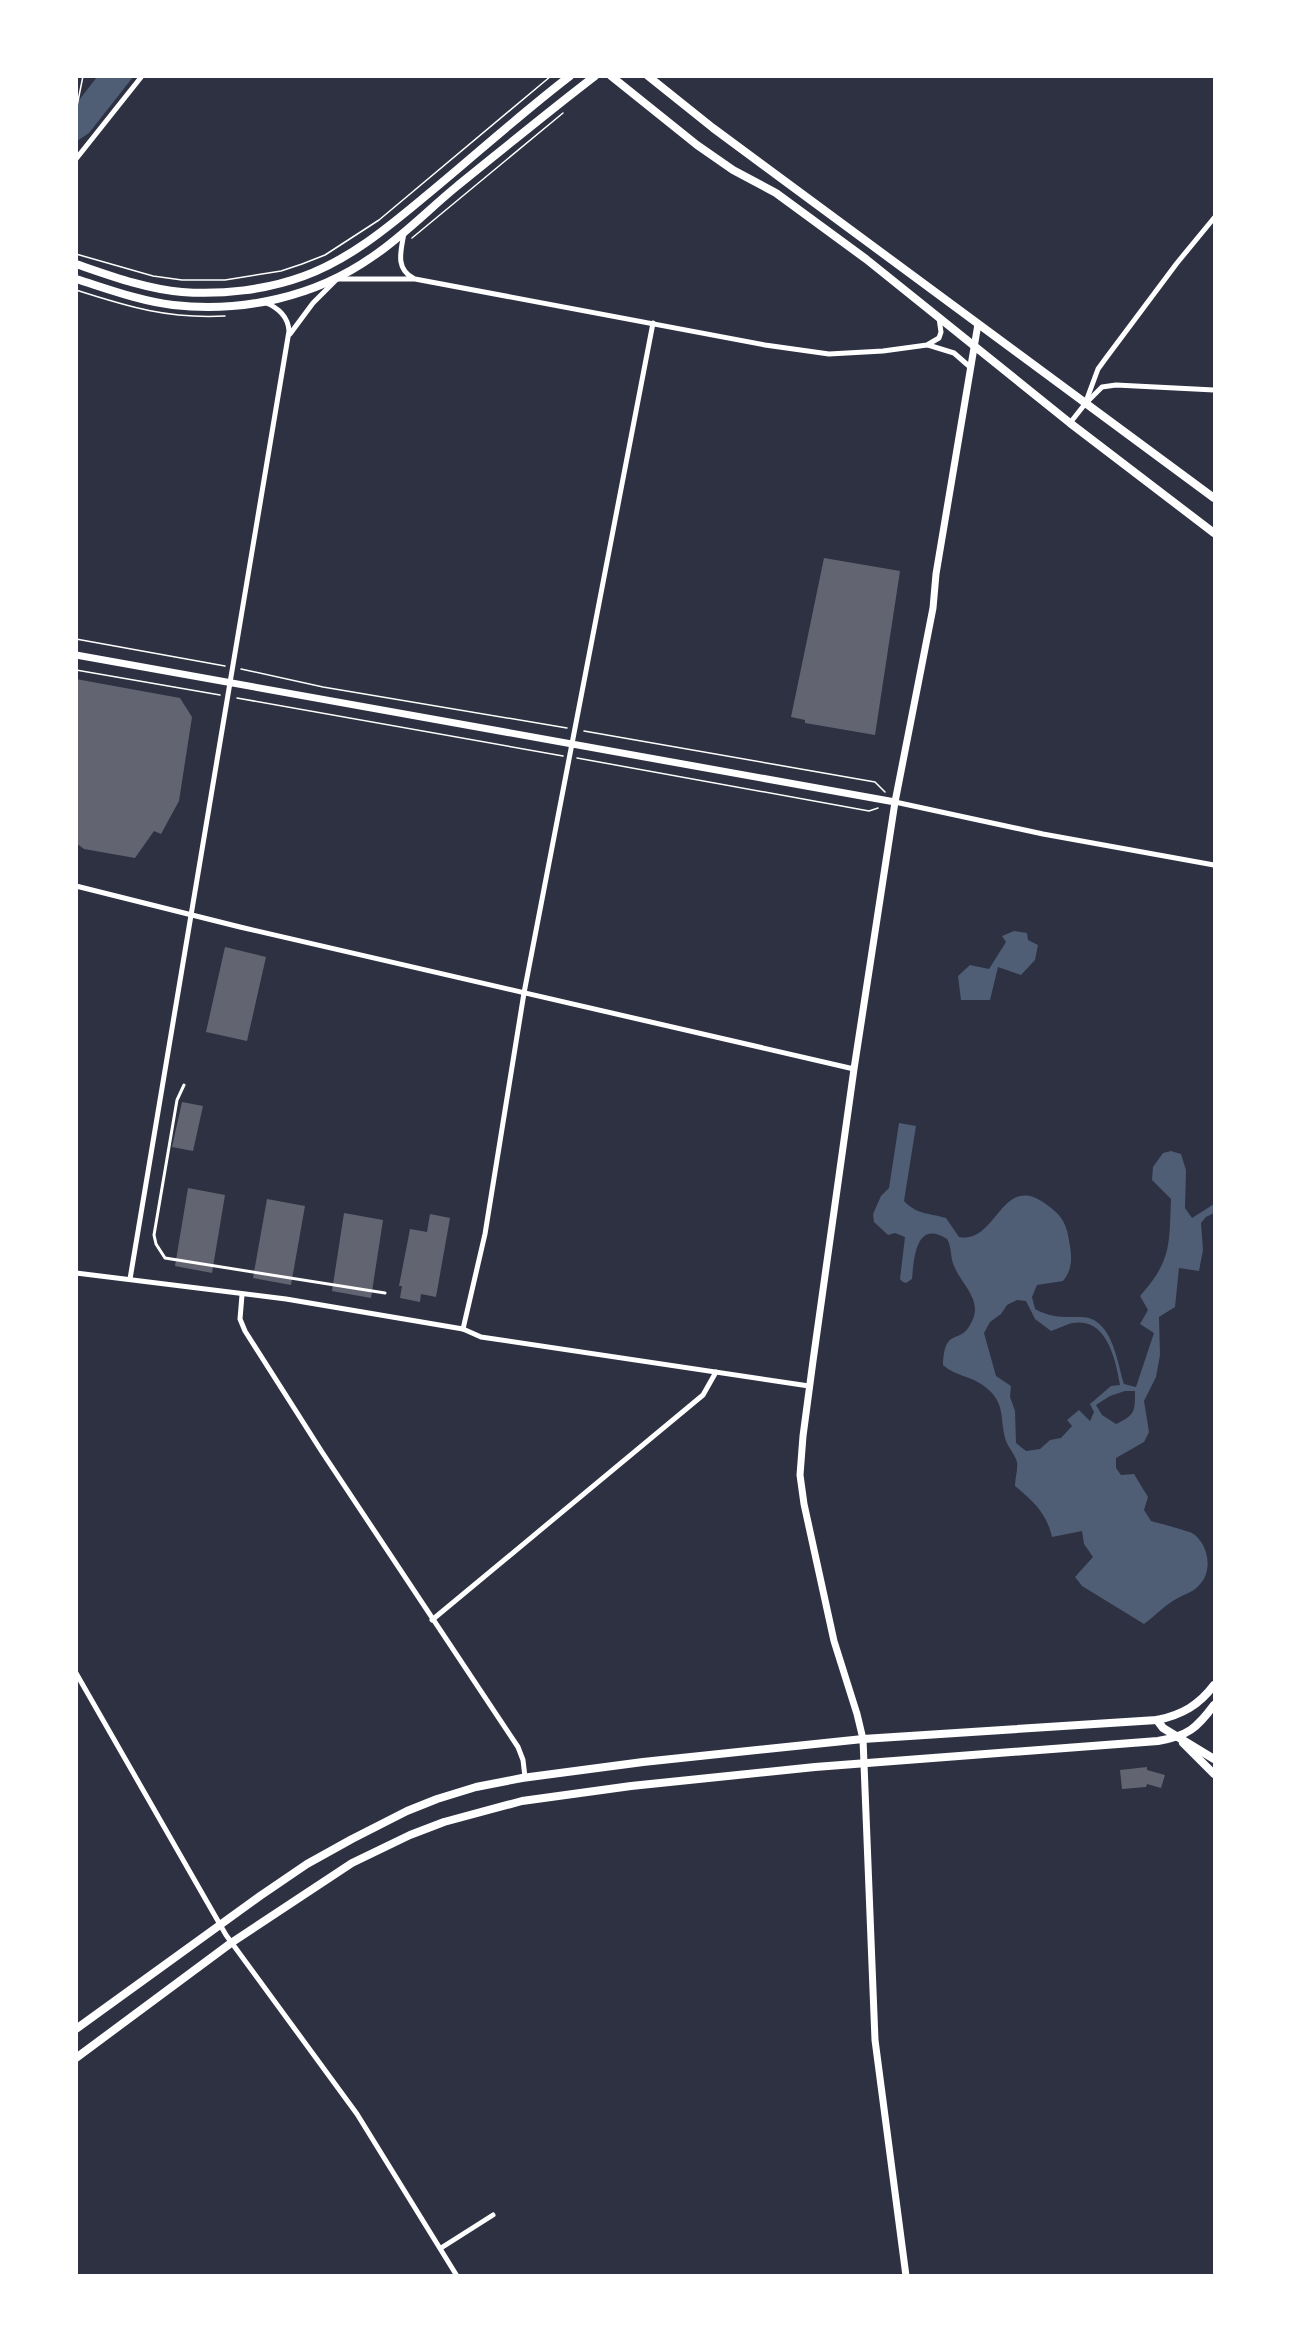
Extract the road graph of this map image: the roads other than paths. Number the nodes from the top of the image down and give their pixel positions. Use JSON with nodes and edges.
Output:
{"nodes":[{"id":1,"x":142,"y":76,"type":"edge"},
{"id":2,"x":570,"y":76,"type":"edge"},
{"id":3,"x":595,"y":76,"type":"edge"},
{"id":4,"x":611,"y":76,"type":"edge"},
{"id":5,"x":648,"y":76,"type":"edge"},
{"id":6,"x":76,"y":159,"type":"edge"},
{"id":7,"x":1215,"y":218,"type":"edge"},
{"id":8,"x":404,"y":232,"type":"junction"},
{"id":9,"x":76,"y":264,"type":"edge"},
{"id":10,"x":76,"y":279,"type":"edge"},
{"id":11,"x":337,"y":279,"type":"junction"},
{"id":12,"x":415,"y":279,"type":"junction"},
{"id":13,"x":263,"y":302,"type":"junction"},
{"id":14,"x":939,"y":318,"type":"junction"},
{"id":15,"x":653,"y":323,"type":"junction"},
{"id":16,"x":978,"y":324,"type":"junction"},
{"id":17,"x":287,"y":338,"type":"junction"},
{"id":18,"x":974,"y":344,"type":"junction"},
{"id":19,"x":927,"y":345,"type":"junction"},
{"id":20,"x":970,"y":367,"type":"junction"},
{"id":21,"x":1215,"y":390,"type":"edge"},
{"id":22,"x":1085,"y":404,"type":"junction"},
{"id":23,"x":1071,"y":423,"type":"junction"},
{"id":24,"x":1215,"y":500,"type":"edge"},
{"id":25,"x":1194,"y":517,"type":"junction"},
{"id":26,"x":1215,"y":525,"type":"edge"},
{"id":27,"x":1215,"y":533,"type":"edge"},
{"id":28,"x":76,"y":655,"type":"edge"},
{"id":29,"x":228,"y":681,"type":"junction"},
{"id":30,"x":573,"y":743,"type":"junction"},
{"id":31,"x":895,"y":801,"type":"junction"},
{"id":32,"x":1215,"y":865,"type":"edge"},
{"id":33,"x":76,"y":886,"type":"edge"},
{"id":34,"x":190,"y":914,"type":"junction"},
{"id":35,"x":524,"y":993,"type":"junction"},
{"id":36,"x":854,"y":1069,"type":"junction"},
{"id":37,"x":184,"y":1086,"type":"dead end"},
{"id":38,"x":76,"y":1273,"type":"edge"},
{"id":39,"x":130,"y":1280,"type":"junction"},
{"id":40,"x":385,"y":1293,"type":"dead end"},
{"id":41,"x":242,"y":1295,"type":"junction"},
{"id":42,"x":463,"y":1329,"type":"junction"},
{"id":43,"x":716,"y":1372,"type":"junction"},
{"id":44,"x":809,"y":1386,"type":"junction"},
{"id":45,"x":432,"y":1620,"type":"junction"},
{"id":46,"x":76,"y":1673,"type":"edge"},
{"id":47,"x":1215,"y":1685,"type":"edge"},
{"id":48,"x":1215,"y":1705,"type":"edge"},
{"id":49,"x":1157,"y":1720,"type":"junction"},
{"id":50,"x":1178,"y":1738,"type":"junction"},
{"id":51,"x":863,"y":1739,"type":"junction"},
{"id":52,"x":1215,"y":1759,"type":"edge"},
{"id":53,"x":863,"y":1764,"type":"junction"},
{"id":54,"x":1215,"y":1774,"type":"edge"},
{"id":55,"x":525,"y":1778,"type":"junction"},
{"id":56,"x":220,"y":1926,"type":"junction"},
{"id":57,"x":231,"y":1943,"type":"junction"},
{"id":58,"x":77,"y":2029,"type":"edge"},
{"id":59,"x":76,"y":2058,"type":"edge"},
{"id":60,"x":493,"y":2215,"type":"dead end"},
{"id":61,"x":441,"y":2248,"type":"junction"},
{"id":62,"x":457,"y":2276,"type":"edge"},
{"id":63,"x":906,"y":2276,"type":"edge"}],
"edges":[{"from":1,"to":6,"type":"street"},
{"from":2,"to":9,"type":"main road"},
{"from":3,"to":8,"type":"main road"},
{"from":4,"to":14,"type":"main road"},
{"from":5,"to":16,"type":"main road"},
{"from":7,"to":22,"type":"street"},
{"from":8,"to":11,"type":"main road"},
{"from":8,"to":12,"type":"street"},
{"from":10,"to":13,"type":"main road"},
{"from":11,"to":12,"type":"street"},
{"from":11,"to":13,"type":"main road"},
{"from":11,"to":17,"type":"street"},
{"from":12,"to":15,"type":"street"},
{"from":13,"to":17,"type":"street"},
{"from":14,"to":18,"type":"main road"},
{"from":14,"to":19,"type":"street"},
{"from":15,"to":19,"type":"street"},
{"from":15,"to":30,"type":"street"},
{"from":16,"to":18,"type":"street"},
{"from":16,"to":22,"type":"main road"},
{"from":17,"to":29,"type":"street"},
{"from":18,"to":20,"type":"street"},
{"from":18,"to":23,"type":"main road"},
{"from":19,"to":20,"type":"street"},
{"from":20,"to":31,"type":"street"},
{"from":21,"to":22,"type":"street"},
{"from":22,"to":23,"type":"street"},
{"from":22,"to":24,"type":"main road"},
{"from":23,"to":25,"type":"main road"},
{"from":25,"to":26,"type":"main road"},
{"from":25,"to":27,"type":"main road"},
{"from":28,"to":29,"type":"street"},
{"from":29,"to":30,"type":"street"},
{"from":29,"to":34,"type":"street"},
{"from":30,"to":31,"type":"street"},
{"from":30,"to":35,"type":"street"},
{"from":31,"to":32,"type":"street"},
{"from":31,"to":36,"type":"street"},
{"from":33,"to":34,"type":"street"},
{"from":34,"to":35,"type":"street"},
{"from":34,"to":39,"type":"street"},
{"from":35,"to":36,"type":"street"},
{"from":35,"to":42,"type":"street"},
{"from":36,"to":44,"type":"street"},
{"from":37,"to":40,"type":"lane"},
{"from":38,"to":39,"type":"street"},
{"from":39,"to":41,"type":"street"},
{"from":41,"to":42,"type":"street"},
{"from":41,"to":45,"type":"street"},
{"from":42,"to":43,"type":"street"},
{"from":43,"to":44,"type":"street"},
{"from":43,"to":45,"type":"street"},
{"from":44,"to":51,"type":"street"},
{"from":45,"to":55,"type":"street"},
{"from":46,"to":56,"type":"street"},
{"from":47,"to":49,"type":"main road"},
{"from":48,"to":50,"type":"main road"},
{"from":49,"to":50,"type":"main road"},
{"from":49,"to":51,"type":"main road"},
{"from":50,"to":52,"type":"main road"},
{"from":50,"to":53,"type":"main road"},
{"from":50,"to":54,"type":"main road"},
{"from":51,"to":53,"type":"street"},
{"from":51,"to":55,"type":"main road"},
{"from":53,"to":57,"type":"main road"},
{"from":53,"to":63,"type":"street"},
{"from":55,"to":56,"type":"main road"},
{"from":56,"to":57,"type":"street"},
{"from":56,"to":58,"type":"main road"},
{"from":57,"to":59,"type":"main road"},
{"from":57,"to":61,"type":"street"},
{"from":60,"to":61,"type":"street"},
{"from":61,"to":62,"type":"street"}]}
